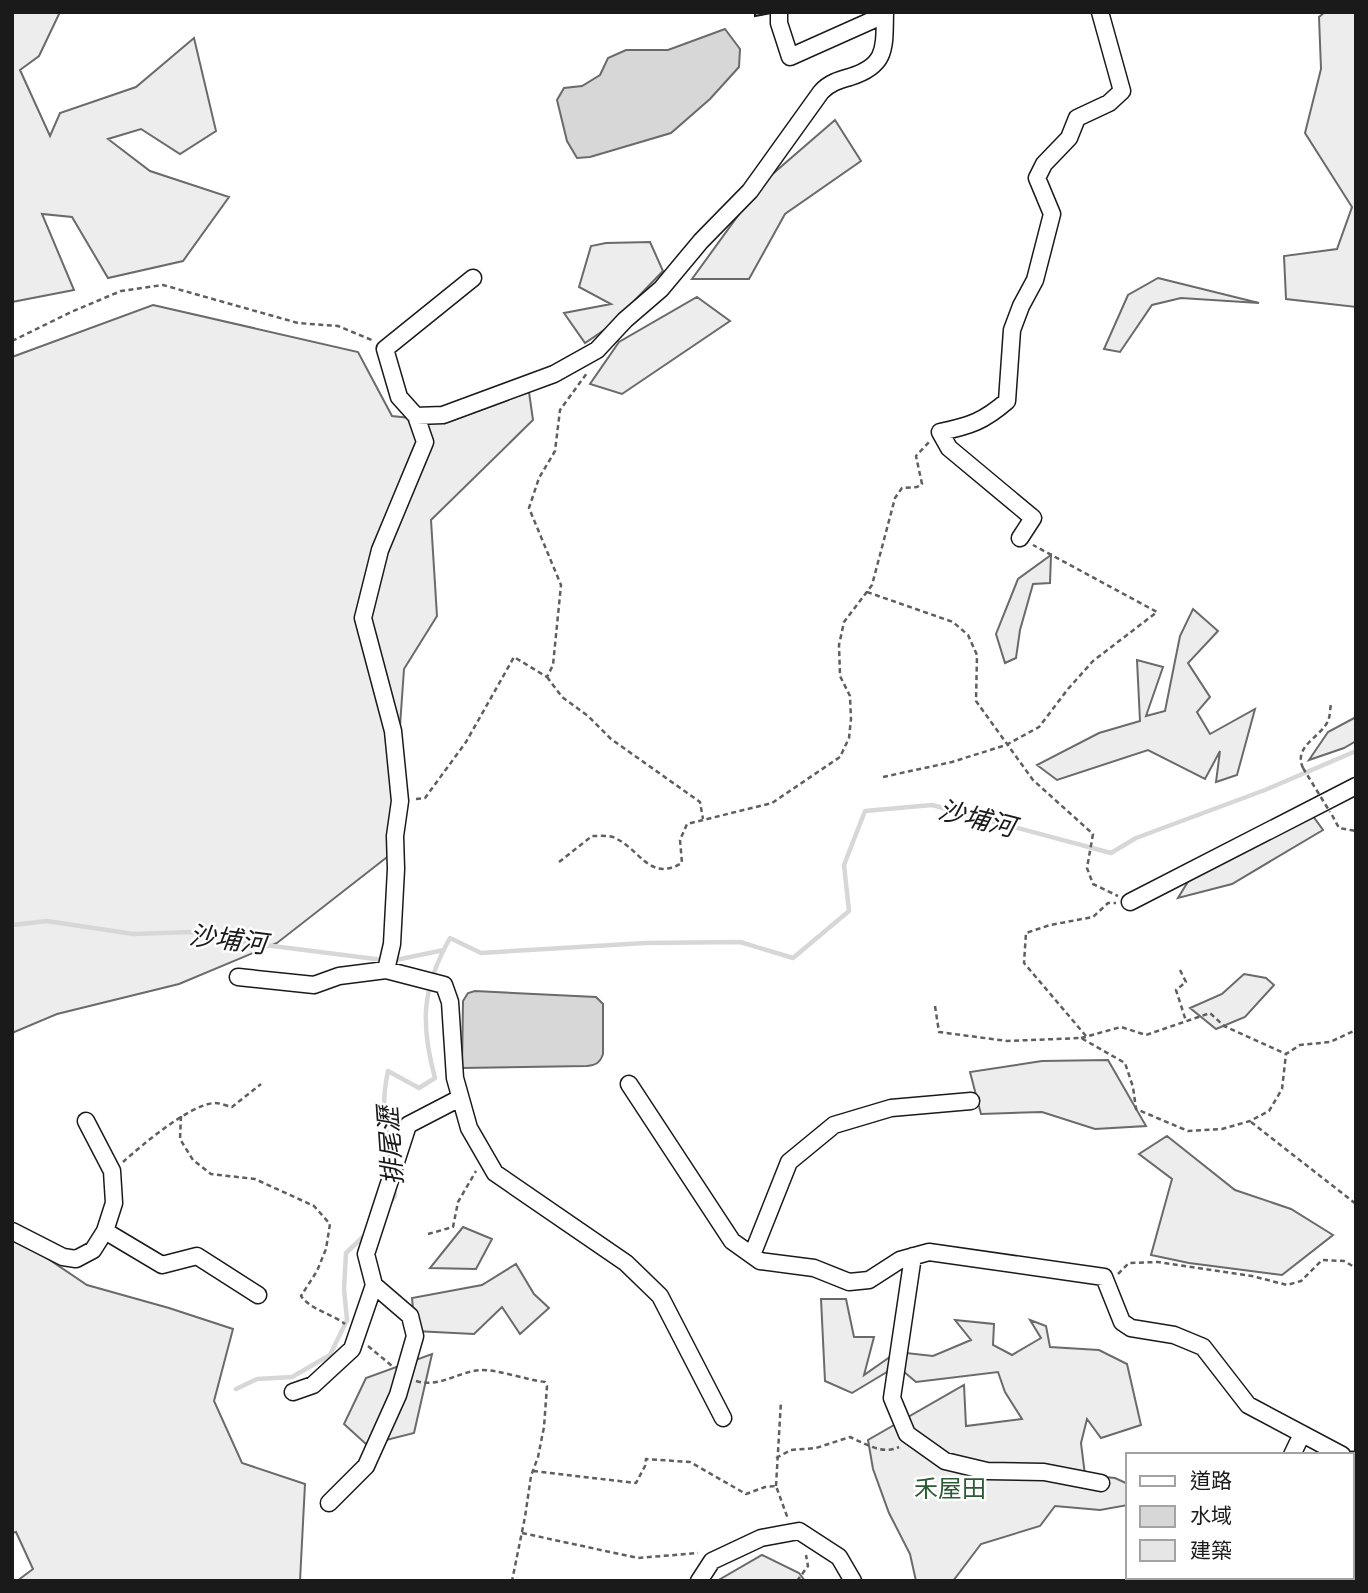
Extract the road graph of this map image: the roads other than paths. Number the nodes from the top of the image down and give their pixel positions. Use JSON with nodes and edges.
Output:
{"nodes":[{"id":1,"x":779,"y":12,"type":"edge"},
{"id":2,"x":1100,"y":12,"type":"edge"},
{"id":3,"x":885,"y":14,"type":"edge"},
{"id":4,"x":473,"y":278,"type":"dead end"},
{"id":5,"x":416,"y":416,"type":"junction"},
{"id":6,"x":1020,"y":538,"type":"road end"},
{"id":7,"x":1356,"y":786,"type":"edge"},
{"id":8,"x":1130,"y":902,"type":"road end"},
{"id":9,"x":386,"y":970,"type":"junction"},
{"id":10,"x":238,"y":977,"type":"dead end"},
{"id":11,"x":629,"y":1084,"type":"dead end"},
{"id":12,"x":460,"y":1098,"type":"junction"},
{"id":13,"x":971,"y":1101,"type":"dead end"},
{"id":14,"x":86,"y":1121,"type":"dead end"},
{"id":15,"x":12,"y":1231,"type":"edge"},
{"id":16,"x":105,"y":1231,"type":"junction"},
{"id":17,"x":752,"y":1255,"type":"junction"},
{"id":18,"x":913,"y":1256,"type":"junction"},
{"id":19,"x":374,"y":1285,"type":"junction"},
{"id":20,"x":258,"y":1295,"type":"dead end"},
{"id":21,"x":293,"y":1392,"type":"dead end"},
{"id":22,"x":723,"y":1418,"type":"dead end"},
{"id":23,"x":1303,"y":1434,"type":"junction"},
{"id":24,"x":1293,"y":1453,"type":"edge"},
{"id":25,"x":1338,"y":1453,"type":"edge"},
{"id":26,"x":1101,"y":1483,"type":"dead end"},
{"id":27,"x":329,"y":1503,"type":"dead end"},
{"id":28,"x":699,"y":1581,"type":"edge"},
{"id":29,"x":853,"y":1581,"type":"edge"}],
"edges":[{"from":1,"to":3,"type":"street"},
{"from":2,"to":6,"type":"street"},
{"from":3,"to":5,"type":"street"},
{"from":4,"to":5,"type":"street"},
{"from":5,"to":9,"type":"street"},
{"from":7,"to":8,"type":"street"},
{"from":9,"to":10,"type":"street"},
{"from":9,"to":12,"type":"street"},
{"from":11,"to":17,"type":"street"},
{"from":12,"to":19,"type":"street"},
{"from":12,"to":22,"type":"street"},
{"from":13,"to":17,"type":"street"},
{"from":14,"to":16,"type":"street"},
{"from":15,"to":16,"type":"street"},
{"from":16,"to":20,"type":"street"},
{"from":17,"to":18,"type":"street"},
{"from":18,"to":23,"type":"street"},
{"from":18,"to":26,"type":"street"},
{"from":19,"to":21,"type":"street"},
{"from":19,"to":27,"type":"street"},
{"from":23,"to":24,"type":"street"},
{"from":23,"to":25,"type":"street"},
{"from":28,"to":29,"type":"street"}]}
